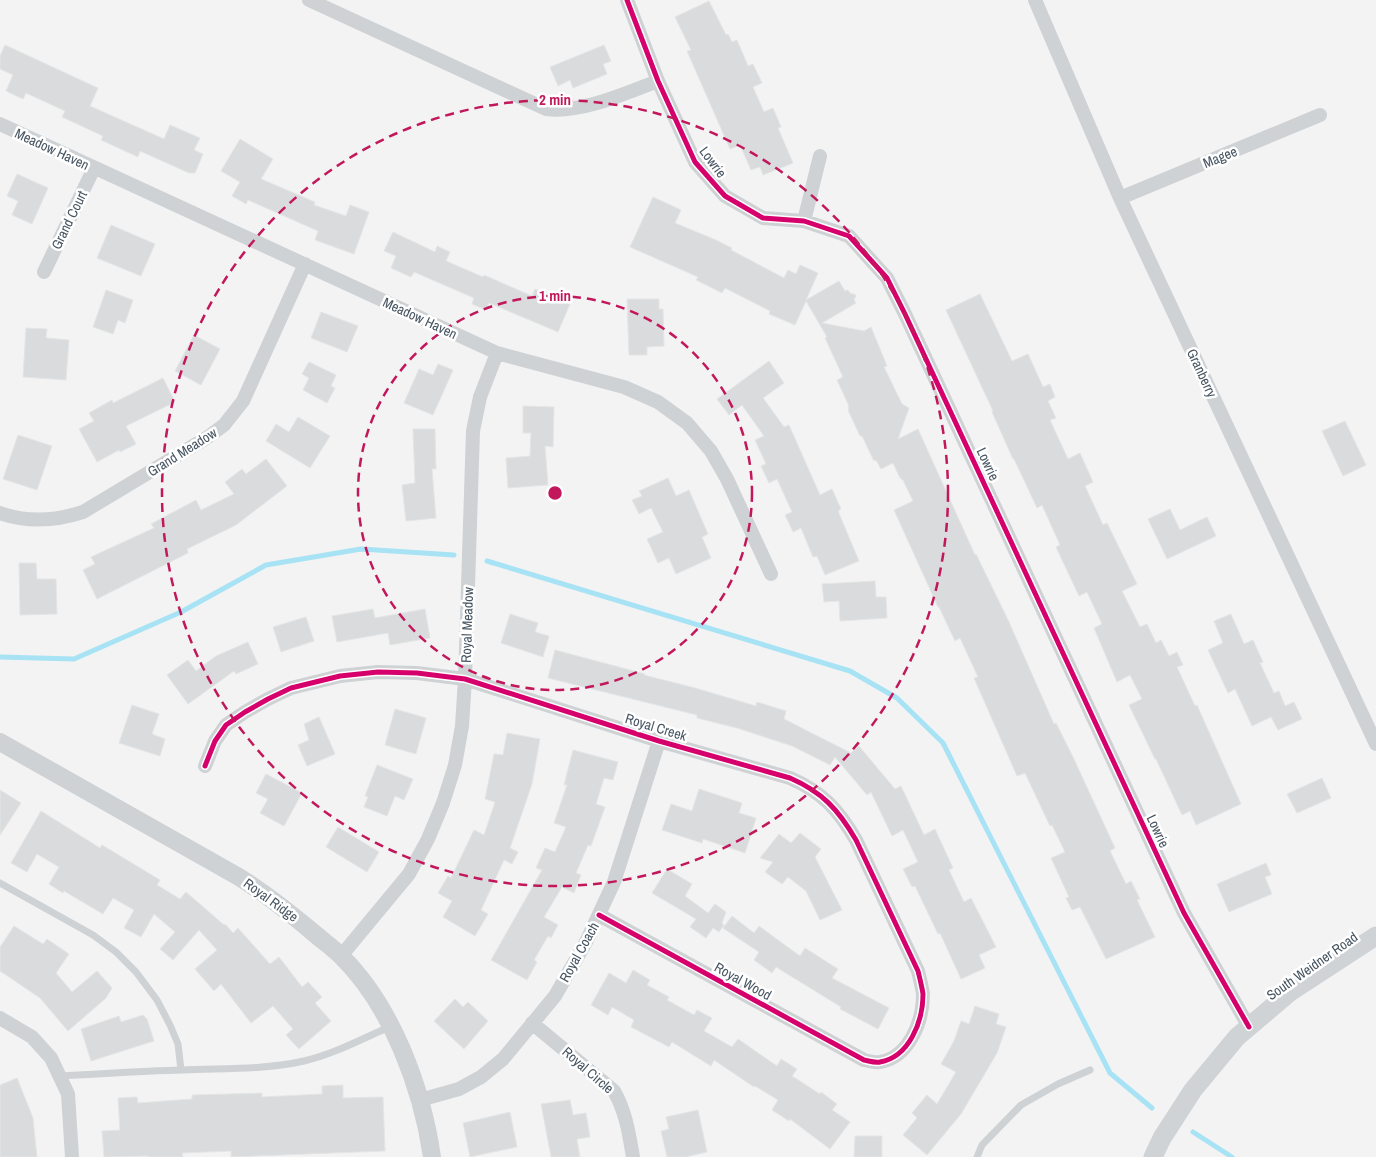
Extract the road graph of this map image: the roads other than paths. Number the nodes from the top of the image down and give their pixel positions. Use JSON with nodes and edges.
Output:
{"nodes":[{"id":1,"x":309,"y":0,"type":"edge"},
{"id":2,"x":627,"y":0,"type":"edge"},
{"id":3,"x":1035,"y":0,"type":"edge"},
{"id":4,"x":658,"y":81,"type":"junction"},
{"id":5,"x":1320,"y":115,"type":"dead end"},
{"id":6,"x":0,"y":124,"type":"edge"},
{"id":7,"x":820,"y":156,"type":"dead end"},
{"id":8,"x":94,"y":168,"type":"junction"},
{"id":9,"x":1120,"y":198,"type":"junction"},
{"id":10,"x":804,"y":221,"type":"junction"},
{"id":11,"x":305,"y":264,"type":"junction"},
{"id":12,"x":44,"y":272,"type":"dead end"},
{"id":13,"x":497,"y":353,"type":"junction"},
{"id":14,"x":0,"y":513,"type":"edge"},
{"id":15,"x":771,"y":574,"type":"dead end"},
{"id":16,"x":465,"y":679,"type":"junction"},
{"id":17,"x":659,"y":741,"type":"junction"},
{"id":18,"x":0,"y":742,"type":"edge"},
{"id":19,"x":1376,"y":744,"type":"edge"},
{"id":20,"x":205,"y":766,"type":"dead end"},
{"id":21,"x":0,"y":883,"type":"edge"},
{"id":22,"x":599,"y":915,"type":"junction"},
{"id":23,"x":1376,"y":936,"type":"edge"},
{"id":24,"x":341,"y":956,"type":"junction"},
{"id":25,"x":0,"y":1018,"type":"edge"},
{"id":26,"x":532,"y":1023,"type":"junction"},
{"id":27,"x":391,"y":1026,"type":"junction"},
{"id":28,"x":1249,"y":1028,"type":"junction"},
{"id":29,"x":878,"y":1063,"type":"joint"},
{"id":30,"x":182,"y":1070,"type":"junction"},
{"id":31,"x":1090,"y":1070,"type":"dead end"},
{"id":32,"x":60,"y":1076,"type":"junction"},
{"id":33,"x":420,"y":1100,"type":"junction"},
{"id":34,"x":72,"y":1157,"type":"edge"},
{"id":35,"x":432,"y":1157,"type":"edge"},
{"id":36,"x":633,"y":1157,"type":"edge"},
{"id":37,"x":977,"y":1157,"type":"edge"},
{"id":38,"x":1153,"y":1157,"type":"edge"}],
"edges":[{"from":1,"to":4,"type":"street"},
{"from":2,"to":4,"type":"street","name":"Lowrie"},
{"from":3,"to":9,"type":"street","name":"Granberry"},
{"from":4,"to":10,"type":"street","name":"Lowrie"},
{"from":5,"to":9,"type":"street","name":"Magee"},
{"from":6,"to":8,"type":"street","name":"Meadow Haven"},
{"from":7,"to":10,"type":"street"},
{"from":8,"to":11,"type":"street","name":"Meadow Haven"},
{"from":8,"to":12,"type":"street","name":"Grand Court"},
{"from":9,"to":19,"type":"street","name":"Granberry"},
{"from":10,"to":28,"type":"street","name":"Lowrie"},
{"from":11,"to":13,"type":"street","name":"Meadow Haven"},
{"from":11,"to":14,"type":"street","name":"Grand Meadow"},
{"from":13,"to":15,"type":"street","name":"Meadow Haven"},
{"from":13,"to":16,"type":"street","name":"Royal Meadow"},
{"from":16,"to":17,"type":"street","name":"Royal Creek"},
{"from":16,"to":20,"type":"street","name":"Royal Creek"},
{"from":16,"to":24,"type":"street","name":"Royal Meadow"},
{"from":17,"to":22,"type":"street","name":"Royal Coach"},
{"from":17,"to":29,"type":"street","name":"Royal Creek"},
{"from":18,"to":24,"type":"street","name":"Royal Ridge"},
{"from":21,"to":30,"type":"lane"},
{"from":22,"to":26,"type":"street","name":"Royal Coach"},
{"from":22,"to":29,"type":"street","name":"Royal Wood"},
{"from":23,"to":28,"type":"main road","name":"South Weidner Road"},
{"from":24,"to":27,"type":"street","name":"Royal Ridge"},
{"from":25,"to":32,"type":"street"},
{"from":26,"to":33,"type":"street","name":"Royal Coach"},
{"from":26,"to":36,"type":"street","name":"Royal Circle"},
{"from":27,"to":30,"type":"lane"},
{"from":27,"to":33,"type":"street","name":"Royal Ridge"},
{"from":28,"to":38,"type":"main road","name":"South Weidner Road"},
{"from":30,"to":32,"type":"lane"},
{"from":31,"to":37,"type":"lane"},
{"from":32,"to":34,"type":"street"},
{"from":33,"to":35,"type":"street","name":"Royal Ridge"}]}
